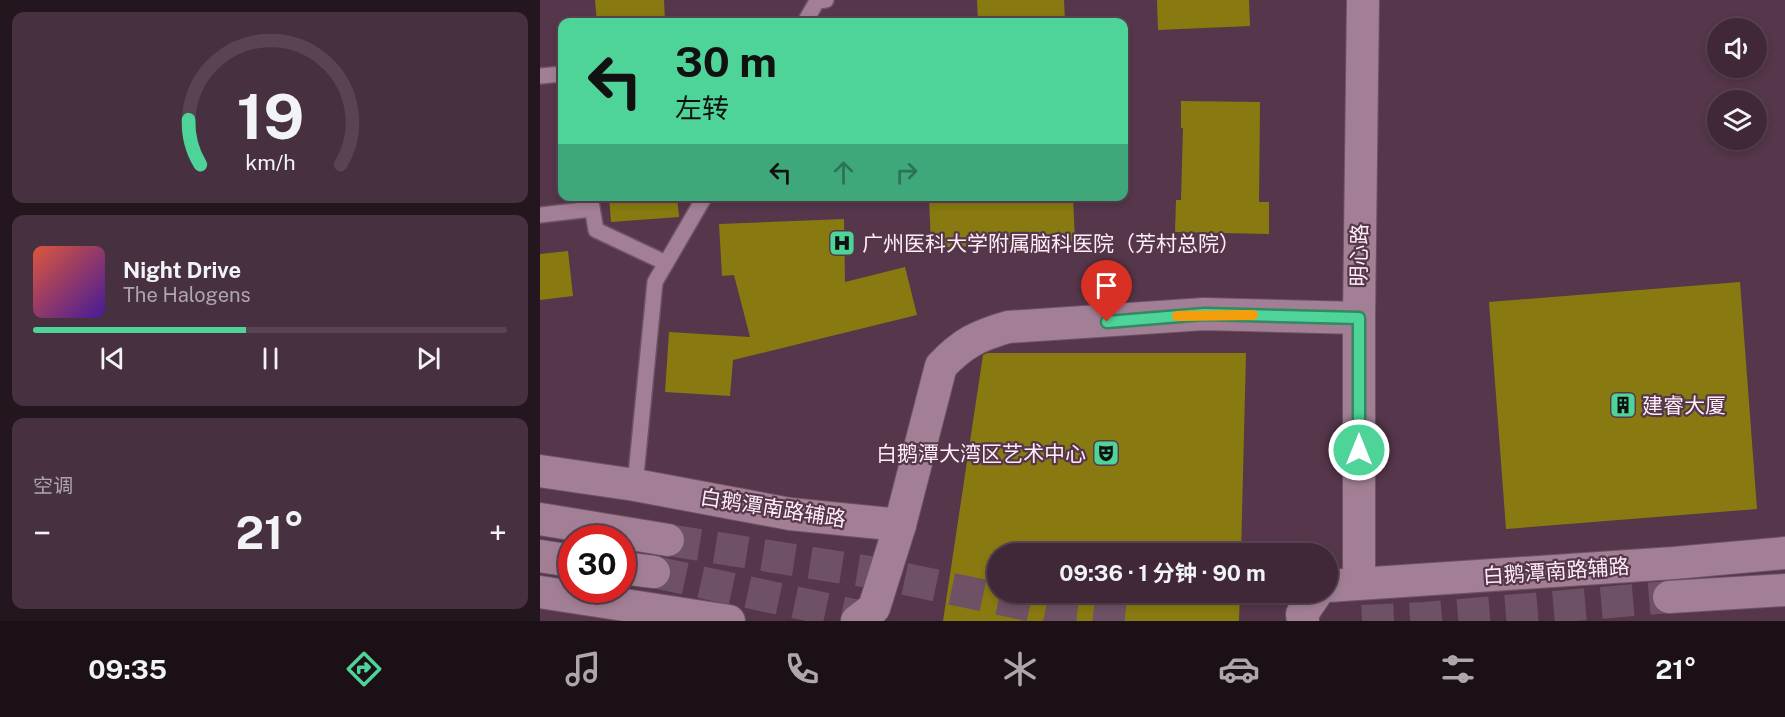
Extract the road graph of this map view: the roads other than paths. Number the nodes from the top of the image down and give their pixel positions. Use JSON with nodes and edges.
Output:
{"nodes":[{"id":1,"x":826,"y":0,"type":"edge"},
{"id":2,"x":1363,"y":0,"type":"edge"},
{"id":3,"x":807,"y":18,"type":"edge"},
{"id":4,"x":558,"y":74,"type":"edge"},
{"id":5,"x":540,"y":76,"type":"edge"},
{"id":6,"x":702,"y":201,"type":"edge"},
{"id":7,"x":591,"y":203,"type":"edge"},
{"id":8,"x":540,"y":215,"type":"edge"},
{"id":9,"x":666,"y":263,"type":"junction"},
{"id":10,"x":1359,"y":318,"type":"junction"},
{"id":11,"x":540,"y":471,"type":"edge"},
{"id":12,"x":635,"y":485,"type":"junction"},
{"id":13,"x":540,"y":519,"type":"edge"},
{"id":14,"x":900,"y":525,"type":"junction"},
{"id":15,"x":668,"y":540,"type":"tunnel mouth"},
{"id":16,"x":1785,"y":553,"type":"edge"},
{"id":17,"x":540,"y":556,"type":"edge"},
{"id":18,"x":558,"y":559,"type":"edge"},
{"id":19,"x":636,"y":570,"type":"edge"},
{"id":20,"x":654,"y":572,"type":"tunnel mouth"},
{"id":21,"x":1359,"y":583,"type":"junction"},
{"id":22,"x":1338,"y":585,"type":"edge"},
{"id":23,"x":1785,"y":590,"type":"edge"},
{"id":24,"x":540,"y":592,"type":"edge"},
{"id":25,"x":1669,"y":597,"type":"tunnel mouth"},
{"id":26,"x":1310,"y":603,"type":"edge"},
{"id":27,"x":729,"y":621,"type":"edge"},
{"id":28,"x":857,"y":621,"type":"edge"},
{"id":29,"x":1303,"y":621,"type":"edge"}],
"edges":[{"from":1,"to":3,"type":"lane"},
{"from":2,"to":10,"type":"street","name":"明心路"},
{"from":4,"to":5,"type":"lane"},
{"from":6,"to":9,"type":"lane"},
{"from":7,"to":8,"type":"lane"},
{"from":7,"to":9,"type":"lane"},
{"from":9,"to":12,"type":"lane"},
{"from":10,"to":14,"type":"street"},
{"from":10,"to":21,"type":"street","name":"明心路"},
{"from":11,"to":12,"type":"street","name":"白鹅潭南路辅路"},
{"from":12,"to":14,"type":"street","name":"白鹅潭南路辅路"},
{"from":13,"to":15,"type":"street"},
{"from":14,"to":28,"type":"street"},
{"from":16,"to":21,"type":"street","name":"白鹅潭南路辅路"},
{"from":17,"to":18,"type":"street"},
{"from":19,"to":20,"type":"street"},
{"from":21,"to":22,"type":"street","name":"白鹅潭南路辅路"},
{"from":23,"to":25,"type":"street"},
{"from":24,"to":27,"type":"street"},
{"from":26,"to":29,"type":"street"}]}
